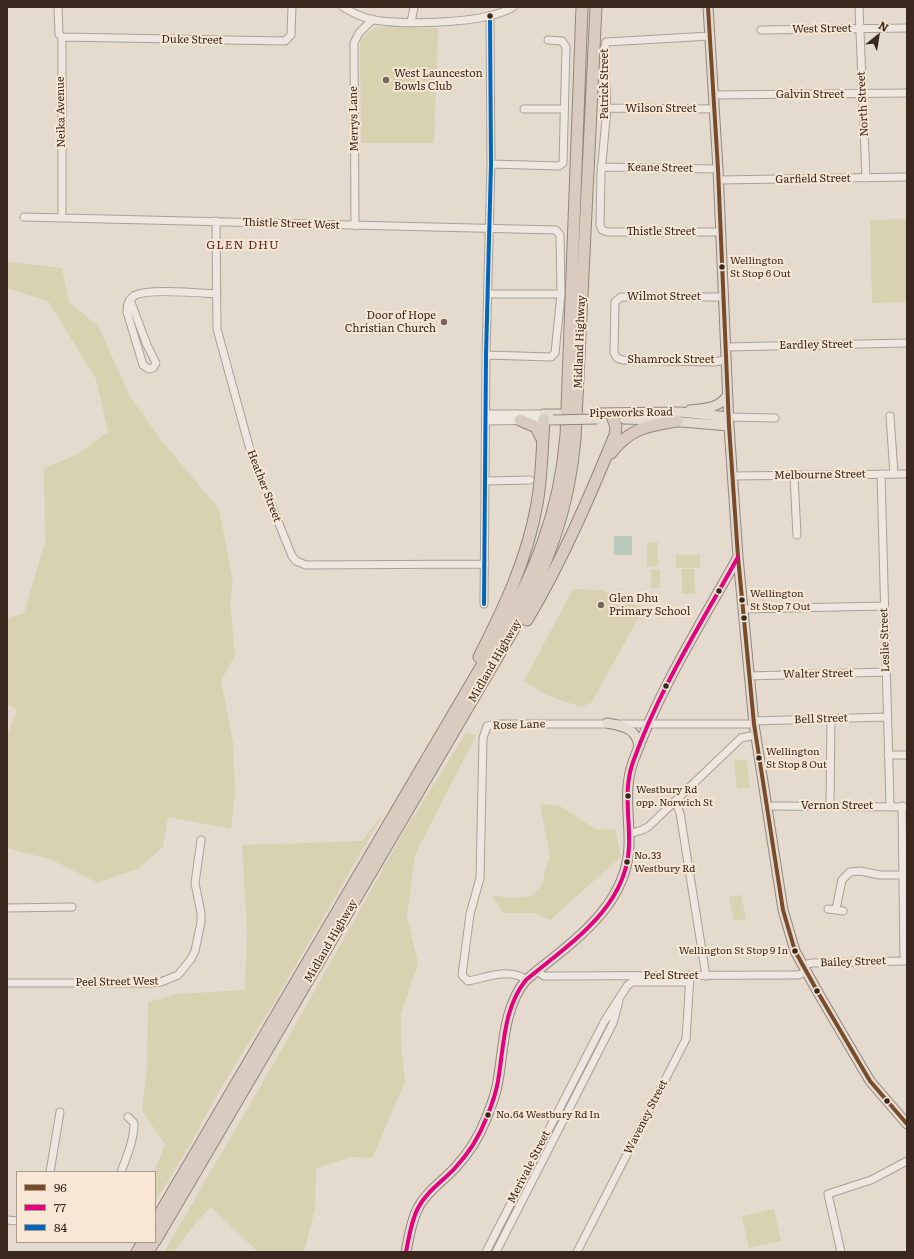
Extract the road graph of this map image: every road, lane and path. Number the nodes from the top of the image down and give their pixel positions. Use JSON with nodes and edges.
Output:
{"nodes":[{"id":1,"x":58,"y":7,"type":"edge"},
{"id":2,"x":292,"y":7,"type":"edge"},
{"id":3,"x":343,"y":7,"type":"edge"},
{"id":4,"x":414,"y":7,"type":"edge"},
{"id":5,"x":513,"y":7,"type":"edge"},
{"id":6,"x":582,"y":7,"type":"edge"},
{"id":7,"x":596,"y":7,"type":"edge"},
{"id":8,"x":708,"y":7,"type":"edge"},
{"id":9,"x":859,"y":7,"type":"edge"},
{"id":10,"x":490,"y":16,"type":"junction"},
{"id":11,"x":373,"y":19,"type":"junction"},
{"id":12,"x":411,"y":22,"type":"junction"},
{"id":13,"x":907,"y":28,"type":"edge"},
{"id":14,"x":859,"y":29,"type":"junction"},
{"id":15,"x":761,"y":30,"type":"dead end"},
{"id":16,"x":710,"y":36,"type":"junction"},
{"id":17,"x":62,"y":38,"type":"junction"},
{"id":18,"x":548,"y":40,"type":"dead end"},
{"id":19,"x":863,"y":94,"type":"junction"},
{"id":20,"x":907,"y":94,"type":"edge"},
{"id":21,"x":713,"y":96,"type":"junction"},
{"id":22,"x":607,"y":108,"type":"junction"},
{"id":23,"x":524,"y":109,"type":"dead end"},
{"id":24,"x":563,"y":109,"type":"junction"},
{"id":25,"x":714,"y":109,"type":"junction"},
{"id":26,"x":491,"y":164,"type":"junction"},
{"id":27,"x":601,"y":167,"type":"junction"},
{"id":28,"x":718,"y":169,"type":"junction"},
{"id":29,"x":907,"y":177,"type":"edge"},
{"id":30,"x":866,"y":178,"type":"junction"},
{"id":31,"x":718,"y":180,"type":"junction"},
{"id":32,"x":24,"y":217,"type":"dead end"},
{"id":33,"x":62,"y":218,"type":"junction"},
{"id":34,"x":216,"y":221,"type":"junction"},
{"id":35,"x":355,"y":226,"type":"junction"},
{"id":36,"x":490,"y":228,"type":"junction"},
{"id":37,"x":602,"y":230,"type":"joint"},
{"id":38,"x":720,"y":232,"type":"junction"},
{"id":39,"x":216,"y":294,"type":"junction"},
{"id":40,"x":488,"y":294,"type":"junction"},
{"id":41,"x":562,"y":294,"type":"junction"},
{"id":42,"x":724,"y":297,"type":"junction"},
{"id":43,"x":130,"y":300,"type":"junction"},
{"id":44,"x":907,"y":343,"type":"edge"},
{"id":45,"x":726,"y":347,"type":"junction"},
{"id":46,"x":486,"y":355,"type":"junction"},
{"id":47,"x":617,"y":358,"type":"joint"},
{"id":48,"x":726,"y":360,"type":"junction"},
{"id":49,"x":727,"y":396,"type":"junction"},
{"id":50,"x":678,"y":415,"type":"junction"},
{"id":51,"x":597,"y":416,"type":"junction"},
{"id":52,"x":890,"y":416,"type":"dead end"},
{"id":53,"x":486,"y":417,"type":"junction"},
{"id":54,"x":548,"y":417,"type":"junction"},
{"id":55,"x":775,"y":418,"type":"dead end"},
{"id":56,"x":613,"y":419,"type":"junction"},
{"id":57,"x":520,"y":420,"type":"junction"},
{"id":58,"x":728,"y":422,"type":"junction"},
{"id":59,"x":543,"y":441,"type":"junction"},
{"id":60,"x":601,"y":469,"type":"junction"},
{"id":61,"x":881,"y":474,"type":"junction"},
{"id":62,"x":894,"y":474,"type":"junction"},
{"id":63,"x":907,"y":474,"type":"edge"},
{"id":64,"x":732,"y":476,"type":"junction"},
{"id":65,"x":794,"y":476,"type":"junction"},
{"id":66,"x":530,"y":480,"type":"dead end"},
{"id":67,"x":486,"y":481,"type":"junction"},
{"id":68,"x":797,"y":535,"type":"dead end"},
{"id":69,"x":738,"y":558,"type":"junction"},
{"id":70,"x":485,"y":564,"type":"junction"},
{"id":71,"x":484,"y":604,"type":"dead end"},
{"id":72,"x":884,"y":606,"type":"junction"},
{"id":73,"x":743,"y":609,"type":"junction"},
{"id":74,"x":886,"y":672,"type":"junction"},
{"id":75,"x":750,"y":676,"type":"junction"},
{"id":76,"x":888,"y":717,"type":"junction"},
{"id":77,"x":831,"y":719,"type":"junction"},
{"id":78,"x":754,"y":722,"type":"junction"},
{"id":79,"x":607,"y":723,"type":"junction"},
{"id":80,"x":649,"y":724,"type":"junction"},
{"id":81,"x":756,"y":735,"type":"junction"},
{"id":82,"x":434,"y":745,"type":"junction"},
{"id":83,"x":639,"y":747,"type":"junction"},
{"id":84,"x":888,"y":755,"type":"junction"},
{"id":85,"x":907,"y":755,"type":"edge"},
{"id":86,"x":429,"y":774,"type":"junction"},
{"id":87,"x":675,"y":801,"type":"junction"},
{"id":88,"x":767,"y":806,"type":"junction"},
{"id":89,"x":830,"y":806,"type":"junction"},
{"id":90,"x":890,"y":806,"type":"junction"},
{"id":91,"x":904,"y":807,"type":"edge"},
{"id":92,"x":629,"y":834,"type":"junction"},
{"id":93,"x":201,"y":840,"type":"dead end"},
{"id":94,"x":903,"y":876,"type":"junction"},
{"id":95,"x":72,"y":907,"type":"dead end"},
{"id":96,"x":7,"y":908,"type":"edge"},
{"id":97,"x":836,"y":910,"type":"dead end"},
{"id":98,"x":805,"y":968,"type":"junction"},
{"id":99,"x":537,"y":971,"type":"junction"},
{"id":100,"x":706,"y":976,"type":"junction"},
{"id":101,"x":690,"y":979,"type":"junction"},
{"id":102,"x":526,"y":980,"type":"junction"},
{"id":103,"x":7,"y":983,"type":"edge"},
{"id":104,"x":620,"y":998,"type":"junction"},
{"id":105,"x":60,"y":1112,"type":"dead end"},
{"id":106,"x":128,"y":1117,"type":"dead end"},
{"id":107,"x":907,"y":1124,"type":"edge"},
{"id":108,"x":907,"y":1161,"type":"edge"},
{"id":109,"x":50,"y":1171,"type":"edge"},
{"id":110,"x":121,"y":1171,"type":"edge"},
{"id":111,"x":156,"y":1220,"type":"edge"},
{"id":112,"x":156,"y":1239,"type":"edge"},
{"id":113,"x":142,"y":1243,"type":"edge"},
{"id":114,"x":154,"y":1243,"type":"edge"},
{"id":115,"x":137,"y":1252,"type":"edge"},
{"id":116,"x":148,"y":1252,"type":"edge"},
{"id":117,"x":406,"y":1252,"type":"edge"},
{"id":118,"x":486,"y":1252,"type":"edge"},
{"id":119,"x":496,"y":1252,"type":"edge"},
{"id":120,"x":577,"y":1252,"type":"edge"},
{"id":121,"x":841,"y":1252,"type":"edge"}],
"edges":[{"from":1,"to":17,"type":"street","name":"Neika Avenue"},
{"from":2,"to":17,"type":"street","name":"Duke Street"},
{"from":3,"to":11,"type":"street"},
{"from":4,"to":12,"type":"street"},
{"from":5,"to":10,"type":"street"},
{"from":6,"to":82,"type":"highway","name":"Midland Highway"},
{"from":7,"to":86,"type":"highway","name":"Midland Highway"},
{"from":8,"to":16,"type":"main road"},
{"from":9,"to":14,"type":"street","name":"North Street"},
{"from":10,"to":12,"type":"street"},
{"from":10,"to":26,"type":"street"},
{"from":11,"to":12,"type":"street"},
{"from":11,"to":35,"type":"street","name":"Merrys Lane"},
{"from":13,"to":14,"type":"street","name":"West Street"},
{"from":14,"to":15,"type":"street","name":"West Street"},
{"from":14,"to":19,"type":"street","name":"North Street"},
{"from":16,"to":21,"type":"main road"},
{"from":16,"to":22,"type":"street","name":"Patrick Street"},
{"from":17,"to":33,"type":"street","name":"Neika Avenue"},
{"from":18,"to":24,"type":"street"},
{"from":19,"to":20,"type":"street","name":"Galvin Street"},
{"from":19,"to":21,"type":"street","name":"Galvin Street"},
{"from":19,"to":30,"type":"street","name":"North Street"},
{"from":21,"to":25,"type":"main road"},
{"from":22,"to":25,"type":"street","name":"Wilson Street"},
{"from":22,"to":27,"type":"street","name":"Patrick Street"},
{"from":23,"to":24,"type":"street"},
{"from":24,"to":26,"type":"street"},
{"from":25,"to":28,"type":"main road"},
{"from":26,"to":36,"type":"street"},
{"from":27,"to":28,"type":"street","name":"Keane Street"},
{"from":27,"to":37,"type":"street","name":"Patrick Street"},
{"from":28,"to":31,"type":"main road"},
{"from":29,"to":30,"type":"street","name":"Garfield Street"},
{"from":30,"to":31,"type":"street","name":"Garfield Street"},
{"from":31,"to":38,"type":"main road"},
{"from":32,"to":33,"type":"street","name":"Thistle Street West"},
{"from":33,"to":34,"type":"street","name":"Thistle Street West"},
{"from":34,"to":35,"type":"street","name":"Thistle Street West"},
{"from":34,"to":39,"type":"street","name":"Heather Street"},
{"from":35,"to":36,"type":"street","name":"Thistle Street West"},
{"from":36,"to":40,"type":"street"},
{"from":36,"to":41,"type":"street","name":"Thistle Street West"},
{"from":37,"to":38,"type":"street","name":"Thistle Street"},
{"from":38,"to":42,"type":"main road"},
{"from":39,"to":43,"type":"street"},
{"from":39,"to":70,"type":"street","name":"Heather Street"},
{"from":40,"to":41,"type":"street"},
{"from":40,"to":46,"type":"street"},
{"from":41,"to":46,"type":"street"},
{"from":42,"to":45,"type":"main road"},
{"from":42,"to":47,"type":"street","name":"Wilmot Street"},
{"from":43,"to":43,"type":"street"},
{"from":44,"to":45,"type":"street","name":"Eardley Street"},
{"from":45,"to":48,"type":"main road"},
{"from":46,"to":53,"type":"street"},
{"from":47,"to":48,"type":"street","name":"Shamrock Street"},
{"from":48,"to":49,"type":"main road"},
{"from":49,"to":50,"type":"main road"},
{"from":49,"to":58,"type":"main road"},
{"from":50,"to":51,"type":"main road","name":"Pipeworks Road"},
{"from":50,"to":56,"type":"main road","name":"Pipeworks Road"},
{"from":50,"to":58,"type":"main road","name":"Pipeworks Road"},
{"from":50,"to":60,"type":"highway"},
{"from":51,"to":54,"type":"main road","name":"Pipeworks Road","bridge":true},
{"from":51,"to":54,"type":"main road","name":"Pipeworks Road"},
{"from":51,"to":56,"type":"main road","name":"Pipeworks Road"},
{"from":52,"to":62,"type":"street"},
{"from":53,"to":54,"type":"street","name":"Pipeworks Road"},
{"from":53,"to":57,"type":"street","name":"Pipeworks Road"},
{"from":53,"to":67,"type":"street"},
{"from":54,"to":57,"type":"street","name":"Pipeworks Road"},
{"from":54,"to":59,"type":"highway"},
{"from":55,"to":58,"type":"street","name":"Pipeworks Road"},
{"from":56,"to":60,"type":"highway"},
{"from":57,"to":59,"type":"highway"},
{"from":58,"to":64,"type":"main road"},
{"from":59,"to":82,"type":"highway"},
{"from":60,"to":86,"type":"highway"},
{"from":61,"to":62,"type":"street","name":"Melbourne Street"},
{"from":61,"to":65,"type":"street","name":"Melbourne Street"},
{"from":61,"to":72,"type":"street","name":"Leslie Street"},
{"from":62,"to":63,"type":"street","name":"Melbourne Street"},
{"from":64,"to":65,"type":"street","name":"Melbourne Street"},
{"from":64,"to":69,"type":"main road"},
{"from":65,"to":68,"type":"street"},
{"from":66,"to":67,"type":"street"},
{"from":67,"to":70,"type":"street"},
{"from":69,"to":73,"type":"main road"},
{"from":69,"to":80,"type":"main road"},
{"from":70,"to":71,"type":"street"},
{"from":72,"to":73,"type":"street"},
{"from":72,"to":74,"type":"street","name":"Leslie Street"},
{"from":73,"to":75,"type":"main road"},
{"from":74,"to":75,"type":"street","name":"Walter Street"},
{"from":74,"to":76,"type":"street","name":"Leslie Street"},
{"from":75,"to":78,"type":"main road"},
{"from":76,"to":77,"type":"street","name":"Bell Street"},
{"from":76,"to":84,"type":"street","name":"Leslie Street"},
{"from":77,"to":78,"type":"street","name":"Bell Street"},
{"from":77,"to":89,"type":"street"},
{"from":78,"to":80,"type":"street","name":"Rose Lane"},
{"from":78,"to":81,"type":"main road"},
{"from":79,"to":80,"type":"street","name":"Rose Lane"},
{"from":79,"to":83,"type":"main road"},
{"from":79,"to":102,"type":"street","name":"Rose Lane"},
{"from":80,"to":83,"type":"main road"},
{"from":81,"to":87,"type":"street"},
{"from":81,"to":88,"type":"main road"},
{"from":82,"to":111,"type":"highway","name":"Midland Highway"},
{"from":83,"to":92,"type":"main road"},
{"from":84,"to":85,"type":"street"},
{"from":84,"to":90,"type":"street","name":"Leslie Street"},
{"from":86,"to":112,"type":"highway","name":"Midland Highway"},
{"from":87,"to":92,"type":"street"},
{"from":87,"to":100,"type":"street"},
{"from":88,"to":89,"type":"street","name":"Vernon Street"},
{"from":88,"to":98,"type":"main road"},
{"from":89,"to":90,"type":"street","name":"Vernon Street"},
{"from":90,"to":91,"type":"street","name":"Vernon Street"},
{"from":91,"to":94,"type":"street"},
{"from":92,"to":99,"type":"main road"},
{"from":93,"to":103,"type":"street","name":"Peel Street West"},
{"from":94,"to":97,"type":"street"},
{"from":94,"to":98,"type":"street","name":"Bailey Street"},
{"from":95,"to":96,"type":"street"},
{"from":98,"to":100,"type":"street","name":"Peel Street"},
{"from":98,"to":107,"type":"main road"},
{"from":99,"to":101,"type":"street","name":"Peel Street"},
{"from":99,"to":102,"type":"main road"},
{"from":100,"to":101,"type":"street","name":"Peel Street"},
{"from":101,"to":104,"type":"street","name":"Merivale Street"},
{"from":101,"to":120,"type":"street","name":"Waveney Street"},
{"from":102,"to":117,"type":"main road"},
{"from":104,"to":118,"type":"street","name":"Merivale Street"},
{"from":104,"to":119,"type":"street","name":"Merivale Street"},
{"from":105,"to":109,"type":"street"},
{"from":106,"to":110,"type":"street"},
{"from":108,"to":121,"type":"street"},
{"from":113,"to":115,"type":"highway"},
{"from":114,"to":116,"type":"highway","name":"Midland Highway"}]}
